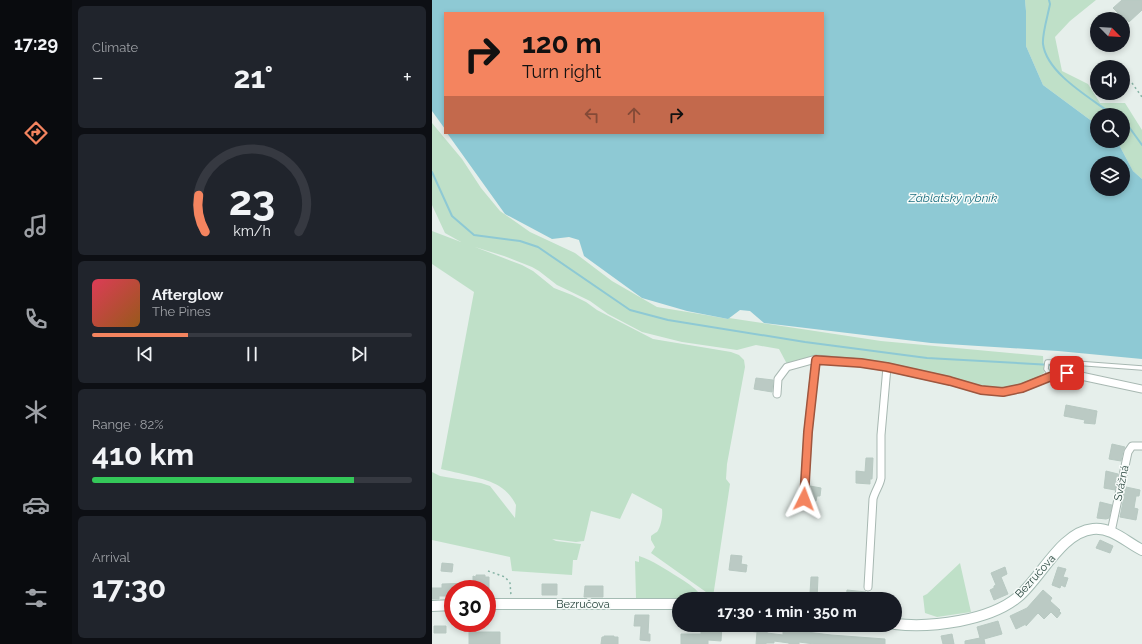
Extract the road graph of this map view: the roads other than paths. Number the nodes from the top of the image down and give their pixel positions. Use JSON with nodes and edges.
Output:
{"nodes":[{"id":1,"x":816,"y":360,"type":"junction"},
{"id":2,"x":887,"y":367,"type":"junction"},
{"id":3,"x":1142,"y":368,"type":"edge"},
{"id":4,"x":1052,"y":376,"type":"junction"},
{"id":5,"x":1142,"y":389,"type":"edge"},
{"id":6,"x":777,"y":394,"type":"dead end"},
{"id":7,"x":1142,"y":446,"type":"edge"},
{"id":8,"x":804,"y":499,"type":"dead end"},
{"id":9,"x":1111,"y":532,"type":"junction"},
{"id":10,"x":1142,"y":550,"type":"edge"},
{"id":11,"x":868,"y":587,"type":"dead end"},
{"id":12,"x":496,"y":604,"type":"edge"},
{"id":13,"x":672,"y":604,"type":"edge"},
{"id":14,"x":444,"y":605,"type":"edge"},
{"id":15,"x":432,"y":606,"type":"edge"},
{"id":16,"x":902,"y":626,"type":"edge"}],
"edges":[{"from":1,"to":2,"type":"street"},
{"from":1,"to":6,"type":"street"},
{"from":1,"to":8,"type":"street"},
{"from":2,"to":4,"type":"street"},
{"from":2,"to":11,"type":"street"},
{"from":3,"to":4,"type":"lane"},
{"from":4,"to":5,"type":"street"},
{"from":7,"to":9,"type":"street","name":"Svážná"},
{"from":9,"to":10,"type":"main road","name":"Bezručova"},
{"from":9,"to":16,"type":"main road","name":"Bezručova"},
{"from":12,"to":13,"type":"main road","name":"Bezručova"},
{"from":14,"to":15,"type":"main road"}]}
